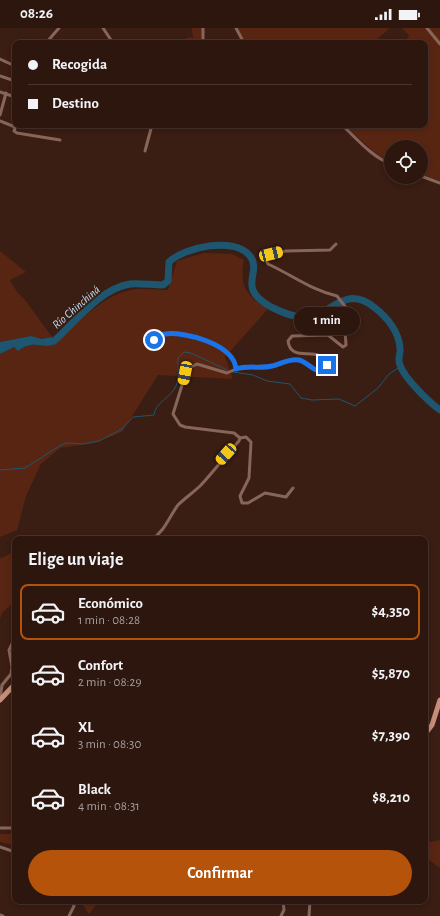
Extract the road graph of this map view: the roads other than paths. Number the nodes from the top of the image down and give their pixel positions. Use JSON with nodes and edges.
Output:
{"nodes":[{"id":1,"x":59,"y":28,"type":"edge"},
{"id":2,"x":103,"y":28,"type":"edge"},
{"id":3,"x":203,"y":28,"type":"edge"},
{"id":4,"x":236,"y":28,"type":"edge"},
{"id":5,"x":427,"y":28,"type":"edge"},
{"id":6,"x":49,"y":40,"type":"edge"},
{"id":7,"x":111,"y":40,"type":"edge"},
{"id":8,"x":203,"y":40,"type":"edge"},
{"id":9,"x":242,"y":40,"type":"edge"},
{"id":10,"x":440,"y":44,"type":"edge"},
{"id":11,"x":0,"y":59,"type":"edge"},
{"id":12,"x":12,"y":65,"type":"edge"},
{"id":13,"x":0,"y":76,"type":"edge"},
{"id":14,"x":12,"y":80,"type":"edge"},
{"id":15,"x":0,"y":92,"type":"edge"},
{"id":16,"x":6,"y":93,"type":"junction"},
{"id":17,"x":12,"y":96,"type":"edge"},
{"id":18,"x":0,"y":115,"type":"edge"},
{"id":19,"x":0,"y":122,"type":"edge"},
{"id":20,"x":12,"y":125,"type":"edge"},
{"id":21,"x":15,"y":128,"type":"edge"},
{"id":22,"x":151,"y":128,"type":"edge"},
{"id":23,"x":345,"y":128,"type":"edge"},
{"id":24,"x":60,"y":140,"type":"dead end"},
{"id":25,"x":144,"y":151,"type":"dead end"},
{"id":26,"x":384,"y":161,"type":"edge"},
{"id":27,"x":428,"y":179,"type":"edge"},
{"id":28,"x":440,"y":183,"type":"edge"},
{"id":29,"x":336,"y":244,"type":"dead end"},
{"id":30,"x":147,"y":344,"type":"dead end"},
{"id":31,"x":236,"y":369,"type":"junction"},
{"id":32,"x":240,"y":438,"type":"junction"},
{"id":33,"x":293,"y":488,"type":"dead end"},
{"id":34,"x":157,"y":536,"type":"edge"},
{"id":35,"x":12,"y":644,"type":"edge"},
{"id":36,"x":12,"y":660,"type":"edge"},
{"id":37,"x":12,"y":671,"type":"edge"},
{"id":38,"x":12,"y":687,"type":"edge"},
{"id":39,"x":0,"y":699,"type":"edge"},
{"id":40,"x":440,"y":700,"type":"edge"},
{"id":41,"x":428,"y":730,"type":"edge"},
{"id":42,"x":0,"y":828,"type":"edge"},
{"id":43,"x":12,"y":828,"type":"edge"},
{"id":44,"x":0,"y":847,"type":"edge"},
{"id":45,"x":12,"y":851,"type":"edge"},
{"id":46,"x":73,"y":904,"type":"edge"},
{"id":47,"x":283,"y":904,"type":"edge"},
{"id":48,"x":310,"y":904,"type":"edge"},
{"id":49,"x":0,"y":915,"type":"edge"},
{"id":50,"x":3,"y":916,"type":"edge"},
{"id":51,"x":69,"y":916,"type":"edge"},
{"id":52,"x":281,"y":916,"type":"edge"},
{"id":53,"x":309,"y":916,"type":"edge"}],
"edges":[{"from":1,"to":6,"type":"street"},
{"from":2,"to":7,"type":"street"},
{"from":3,"to":8,"type":"street"},
{"from":4,"to":9,"type":"street"},
{"from":5,"to":10,"type":"street"},
{"from":11,"to":12,"type":"street"},
{"from":13,"to":14,"type":"street"},
{"from":15,"to":16,"type":"street"},
{"from":16,"to":17,"type":"street"},
{"from":16,"to":18,"type":"street"},
{"from":19,"to":20,"type":"street"},
{"from":21,"to":24,"type":"street"},
{"from":22,"to":25,"type":"street"},
{"from":23,"to":26,"type":"street"},
{"from":27,"to":28,"type":"street"},
{"from":29,"to":31,"type":"street"},
{"from":30,"to":31,"type":"street"},
{"from":31,"to":32,"type":"street"},
{"from":32,"to":33,"type":"street"},
{"from":32,"to":34,"type":"street"},
{"from":35,"to":36,"type":"street"},
{"from":37,"to":39,"type":"street"},
{"from":38,"to":39,"type":"main road"},
{"from":40,"to":41,"type":"main road"},
{"from":42,"to":43,"type":"street"},
{"from":44,"to":45,"type":"street"},
{"from":46,"to":51,"type":"street"},
{"from":47,"to":52,"type":"street"},
{"from":48,"to":53,"type":"street"},
{"from":49,"to":50,"type":"street"}]}
